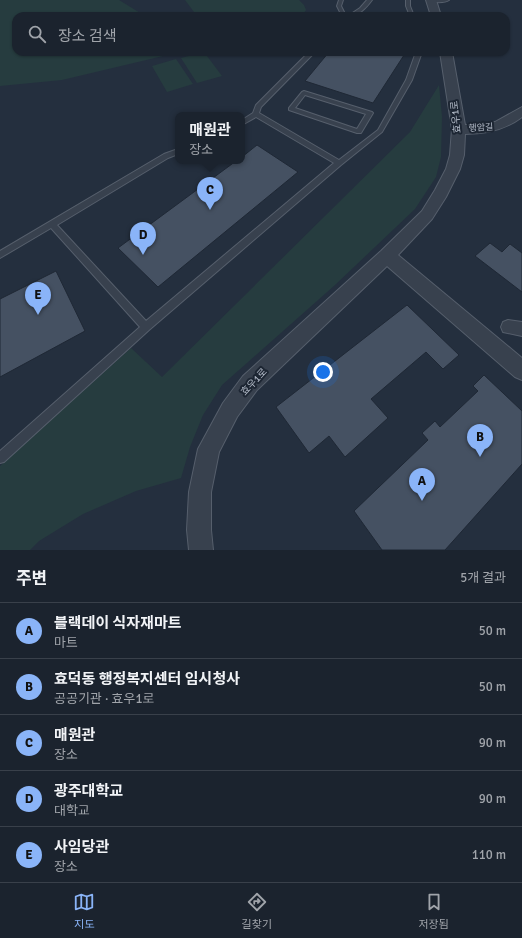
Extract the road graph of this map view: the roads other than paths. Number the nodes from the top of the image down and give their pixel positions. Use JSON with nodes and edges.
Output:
{"nodes":[{"id":1,"x":341,"y":0,"type":"edge"},
{"id":2,"x":370,"y":0,"type":"edge"},
{"id":3,"x":408,"y":0,"type":"edge"},
{"id":4,"x":431,"y":0,"type":"edge"},
{"id":5,"x":447,"y":0,"type":"edge"},
{"id":6,"x":342,"y":12,"type":"edge"},
{"id":7,"x":357,"y":12,"type":"edge"},
{"id":8,"x":410,"y":12,"type":"edge"},
{"id":9,"x":435,"y":12,"type":"edge"},
{"id":10,"x":308,"y":56,"type":"edge"},
{"id":11,"x":418,"y":56,"type":"edge"},
{"id":12,"x":447,"y":56,"type":"edge"},
{"id":13,"x":522,"y":111,"type":"edge"},
{"id":14,"x":256,"y":114,"type":"junction"},
{"id":15,"x":245,"y":121,"type":"edge"},
{"id":16,"x":372,"y":127,"type":"junction"},
{"id":17,"x":459,"y":129,"type":"junction"},
{"id":18,"x":175,"y":152,"type":"edge"},
{"id":19,"x":339,"y":163,"type":"junction"},
{"id":20,"x":52,"y":225,"type":"junction"},
{"id":21,"x":0,"y":255,"type":"edge"},
{"id":22,"x":388,"y":256,"type":"junction"},
{"id":23,"x":146,"y":327,"type":"junction"},
{"id":24,"x":522,"y":370,"type":"edge"},
{"id":25,"x":0,"y":458,"type":"edge"},
{"id":26,"x":201,"y":550,"type":"edge"}],
"edges":[{"from":1,"to":6,"type":"lane"},
{"from":2,"to":7,"type":"lane"},
{"from":3,"to":8,"type":"lane"},
{"from":4,"to":5,"type":"lane"},
{"from":4,"to":9,"type":"street"},
{"from":10,"to":14,"type":"lane"},
{"from":11,"to":16,"type":"lane"},
{"from":12,"to":17,"type":"street","name":"효우1로"},
{"from":13,"to":17,"type":"street","name":"행암길"},
{"from":14,"to":15,"type":"lane"},
{"from":14,"to":19,"type":"lane"},
{"from":16,"to":16,"type":"lane"},
{"from":16,"to":19,"type":"lane"},
{"from":17,"to":22,"type":"street","name":"효우1로"},
{"from":18,"to":20,"type":"lane"},
{"from":19,"to":23,"type":"lane"},
{"from":20,"to":21,"type":"lane"},
{"from":20,"to":23,"type":"lane"},
{"from":22,"to":24,"type":"street"},
{"from":22,"to":26,"type":"street","name":"효우1로"},
{"from":23,"to":25,"type":"lane"}]}
